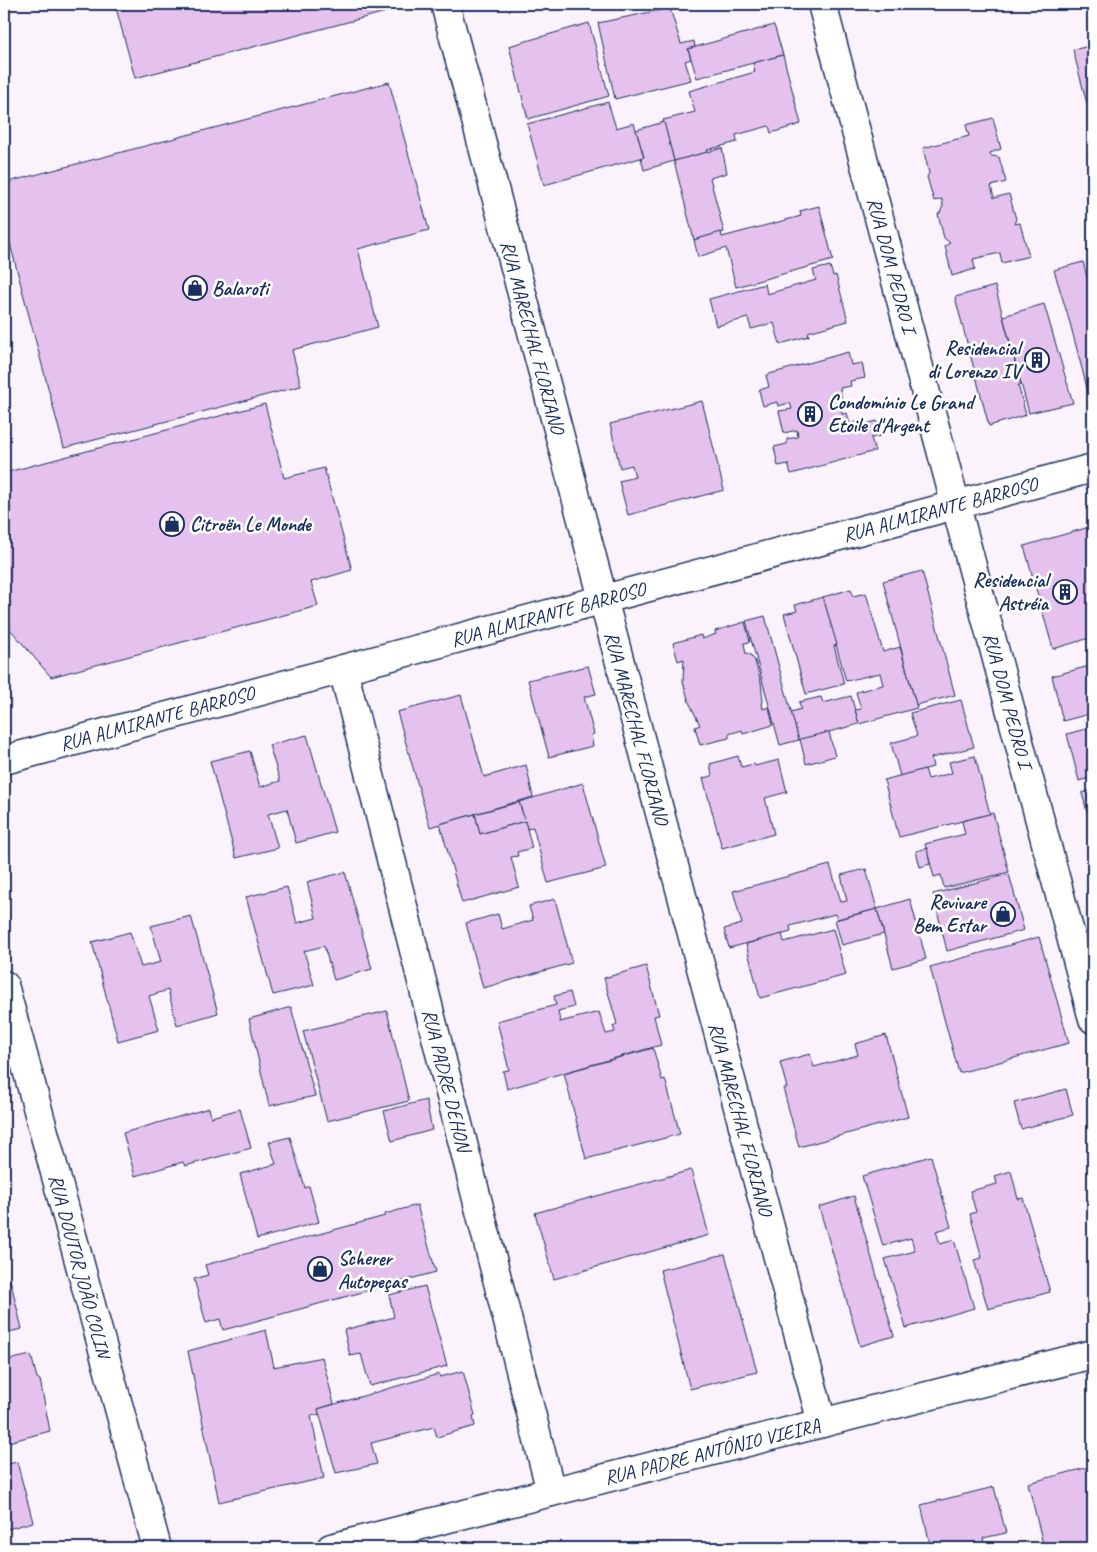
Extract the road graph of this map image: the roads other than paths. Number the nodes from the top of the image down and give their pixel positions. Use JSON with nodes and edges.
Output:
{"nodes":[{"id":1,"x":444,"y":4,"type":"edge"},
{"id":2,"x":822,"y":4,"type":"edge"},
{"id":3,"x":1093,"y":468,"type":"edge"},
{"id":4,"x":956,"y":505,"type":"junction"},
{"id":5,"x":603,"y":599,"type":"junction"},
{"id":6,"x":343,"y":669,"type":"junction"},
{"id":7,"x":4,"y":760,"type":"edge"},
{"id":8,"x":4,"y":984,"type":"edge"},
{"id":9,"x":1093,"y":1019,"type":"edge"},
{"id":10,"x":1093,"y":1354,"type":"edge"},
{"id":11,"x":822,"y":1423,"type":"junction"},
{"id":12,"x":551,"y":1492,"type":"junction"},
{"id":13,"x":157,"y":1548,"type":"edge"},
{"id":14,"x":331,"y":1548,"type":"edge"}],
"edges":[{"from":1,"to":5,"type":"street","name":"RUA MARECHAL FLORIANO"},
{"from":2,"to":4,"type":"street","name":"RUA DOM PEDRO I"},
{"from":3,"to":4,"type":"street","name":"RUA ALMIRANTE BARROSO"},
{"from":4,"to":5,"type":"street","name":"RUA ALMIRANTE BARROSO"},
{"from":4,"to":9,"type":"street","name":"RUA DOM PEDRO I"},
{"from":5,"to":6,"type":"street","name":"RUA ALMIRANTE BARROSO"},
{"from":5,"to":11,"type":"street","name":"RUA MARECHAL FLORIANO"},
{"from":6,"to":7,"type":"street","name":"RUA ALMIRANTE BARROSO"},
{"from":6,"to":12,"type":"street","name":"RUA PADRE DEHON"},
{"from":8,"to":13,"type":"street","name":"RUA DOUTOR JOÃO COLIN"},
{"from":10,"to":11,"type":"street","name":"RUA PADRE ANTÔNIO VIEIRA"},
{"from":11,"to":12,"type":"street","name":"RUA PADRE ANTÔNIO VIEIRA"},
{"from":12,"to":14,"type":"street","name":"RUA PADRE ANTÔNIO VIEIRA"}]}
